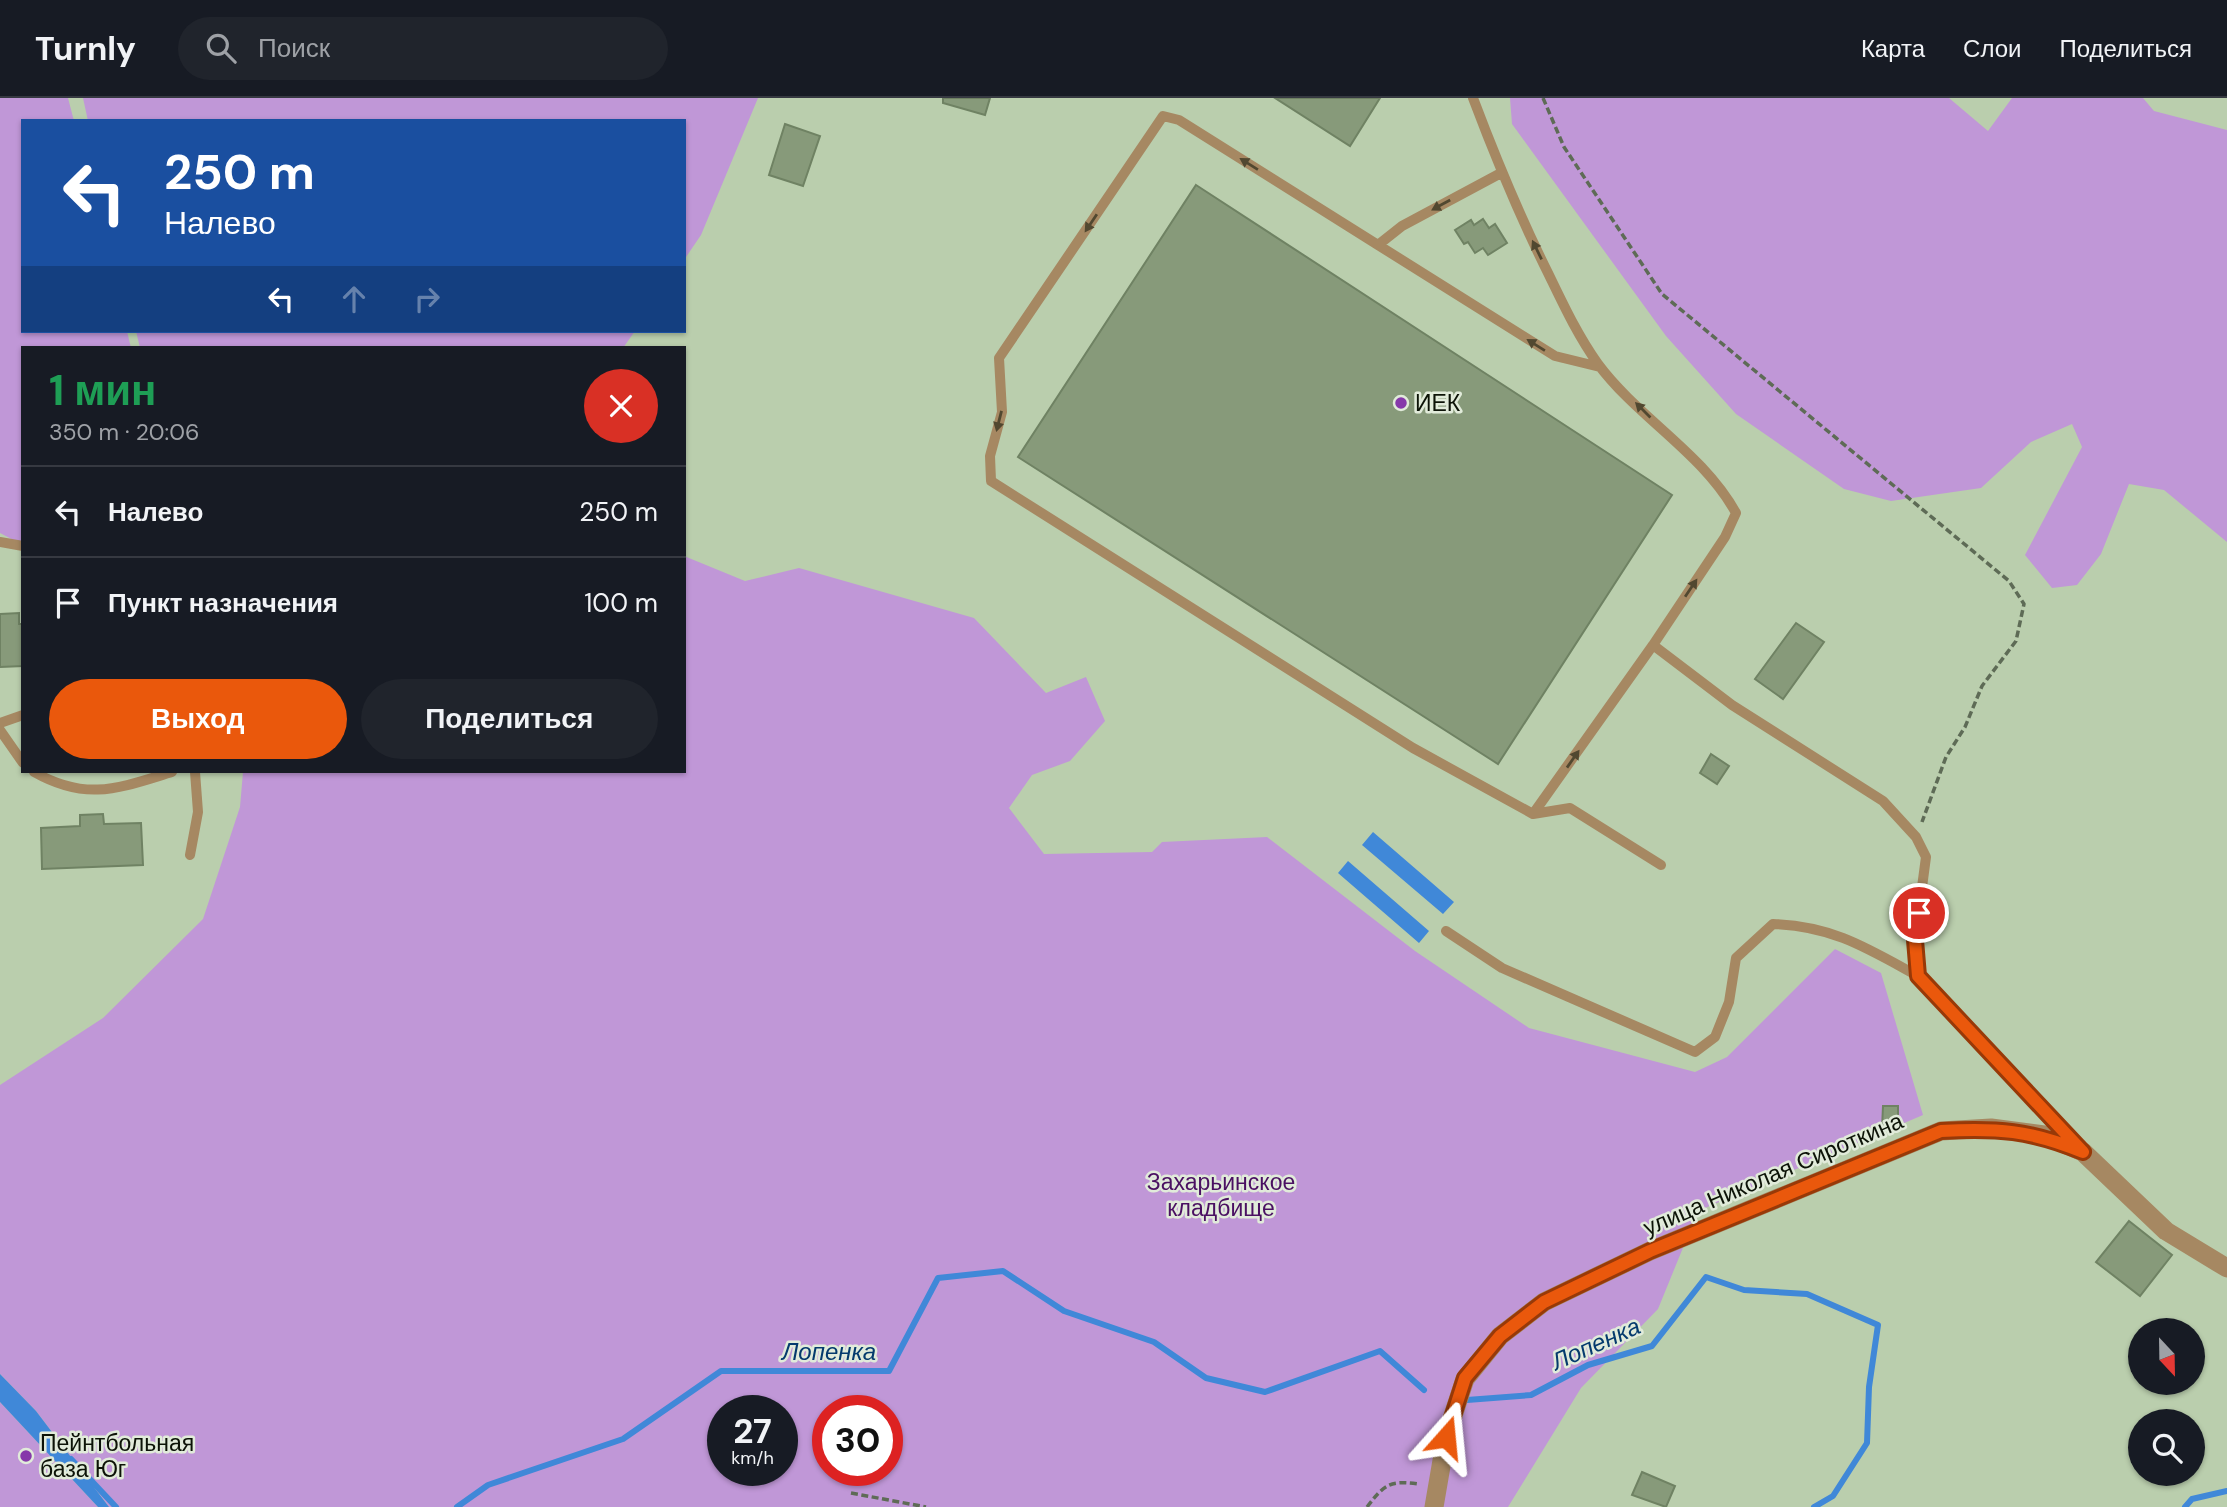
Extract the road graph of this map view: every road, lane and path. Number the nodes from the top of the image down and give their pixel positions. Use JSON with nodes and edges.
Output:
{"nodes":[{"id":1,"x":1473,"y":98,"type":"edge"},
{"id":2,"x":1543,"y":98,"type":"edge"},
{"id":3,"x":1501,"y":173,"type":"junction"},
{"id":4,"x":1378,"y":245,"type":"junction"},
{"id":5,"x":1600,"y":367,"type":"junction"},
{"id":6,"x":0,"y":542,"type":"edge"},
{"id":7,"x":21,"y":546,"type":"edge"},
{"id":8,"x":1653,"y":645,"type":"junction"},
{"id":9,"x":21,"y":716,"type":"edge"},
{"id":10,"x":0,"y":723,"type":"edge"},
{"id":11,"x":0,"y":730,"type":"edge"},
{"id":12,"x":21,"y":760,"type":"edge"},
{"id":13,"x":37,"y":773,"type":"edge"},
{"id":14,"x":169,"y":773,"type":"edge"},
{"id":15,"x":195,"y":773,"type":"edge"},
{"id":16,"x":1533,"y":814,"type":"junction"},
{"id":17,"x":1916,"y":837,"type":"junction"},
{"id":18,"x":190,"y":855,"type":"dead end"},
{"id":19,"x":1661,"y":865,"type":"dead end"},
{"id":20,"x":1446,"y":931,"type":"dead end"},
{"id":21,"x":1918,"y":976,"type":"junction"},
{"id":22,"x":2083,"y":1152,"type":"junction"},
{"id":23,"x":2227,"y":1268,"type":"edge"},
{"id":24,"x":1437,"y":1487,"type":"junction"},
{"id":25,"x":851,"y":1493,"type":"dead end"},
{"id":26,"x":926,"y":1507,"type":"edge"},
{"id":27,"x":1367,"y":1507,"type":"edge"},
{"id":28,"x":1434,"y":1507,"type":"edge"}],
"edges":[{"from":1,"to":3,"type":"lane"},
{"from":2,"to":17,"type":"path"},
{"from":3,"to":4,"type":"lane","one_way":true},
{"from":5,"to":3,"type":"lane","one_way":true},
{"from":5,"to":4,"type":"lane","one_way":true},
{"from":4,"to":16,"type":"lane","one_way":true},
{"from":8,"to":5,"type":"lane","one_way":true},
{"from":6,"to":7,"type":"lane"},
{"from":16,"to":8,"type":"lane","one_way":true},
{"from":8,"to":17,"type":"lane"},
{"from":9,"to":10,"type":"lane"},
{"from":11,"to":12,"type":"lane"},
{"from":13,"to":14,"type":"lane"},
{"from":15,"to":18,"type":"lane"},
{"from":16,"to":19,"type":"lane"},
{"from":17,"to":21,"type":"lane"},
{"from":20,"to":21,"type":"lane"},
{"from":21,"to":22,"type":"lane"},
{"from":22,"to":23,"type":"street","name":"улица Николая Сироткина"},
{"from":22,"to":24,"type":"street","name":"улица Николая Сироткина"},
{"from":24,"to":27,"type":"path"},
{"from":24,"to":28,"type":"street","name":"улица Николая Сироткина"},
{"from":25,"to":26,"type":"path"}]}
